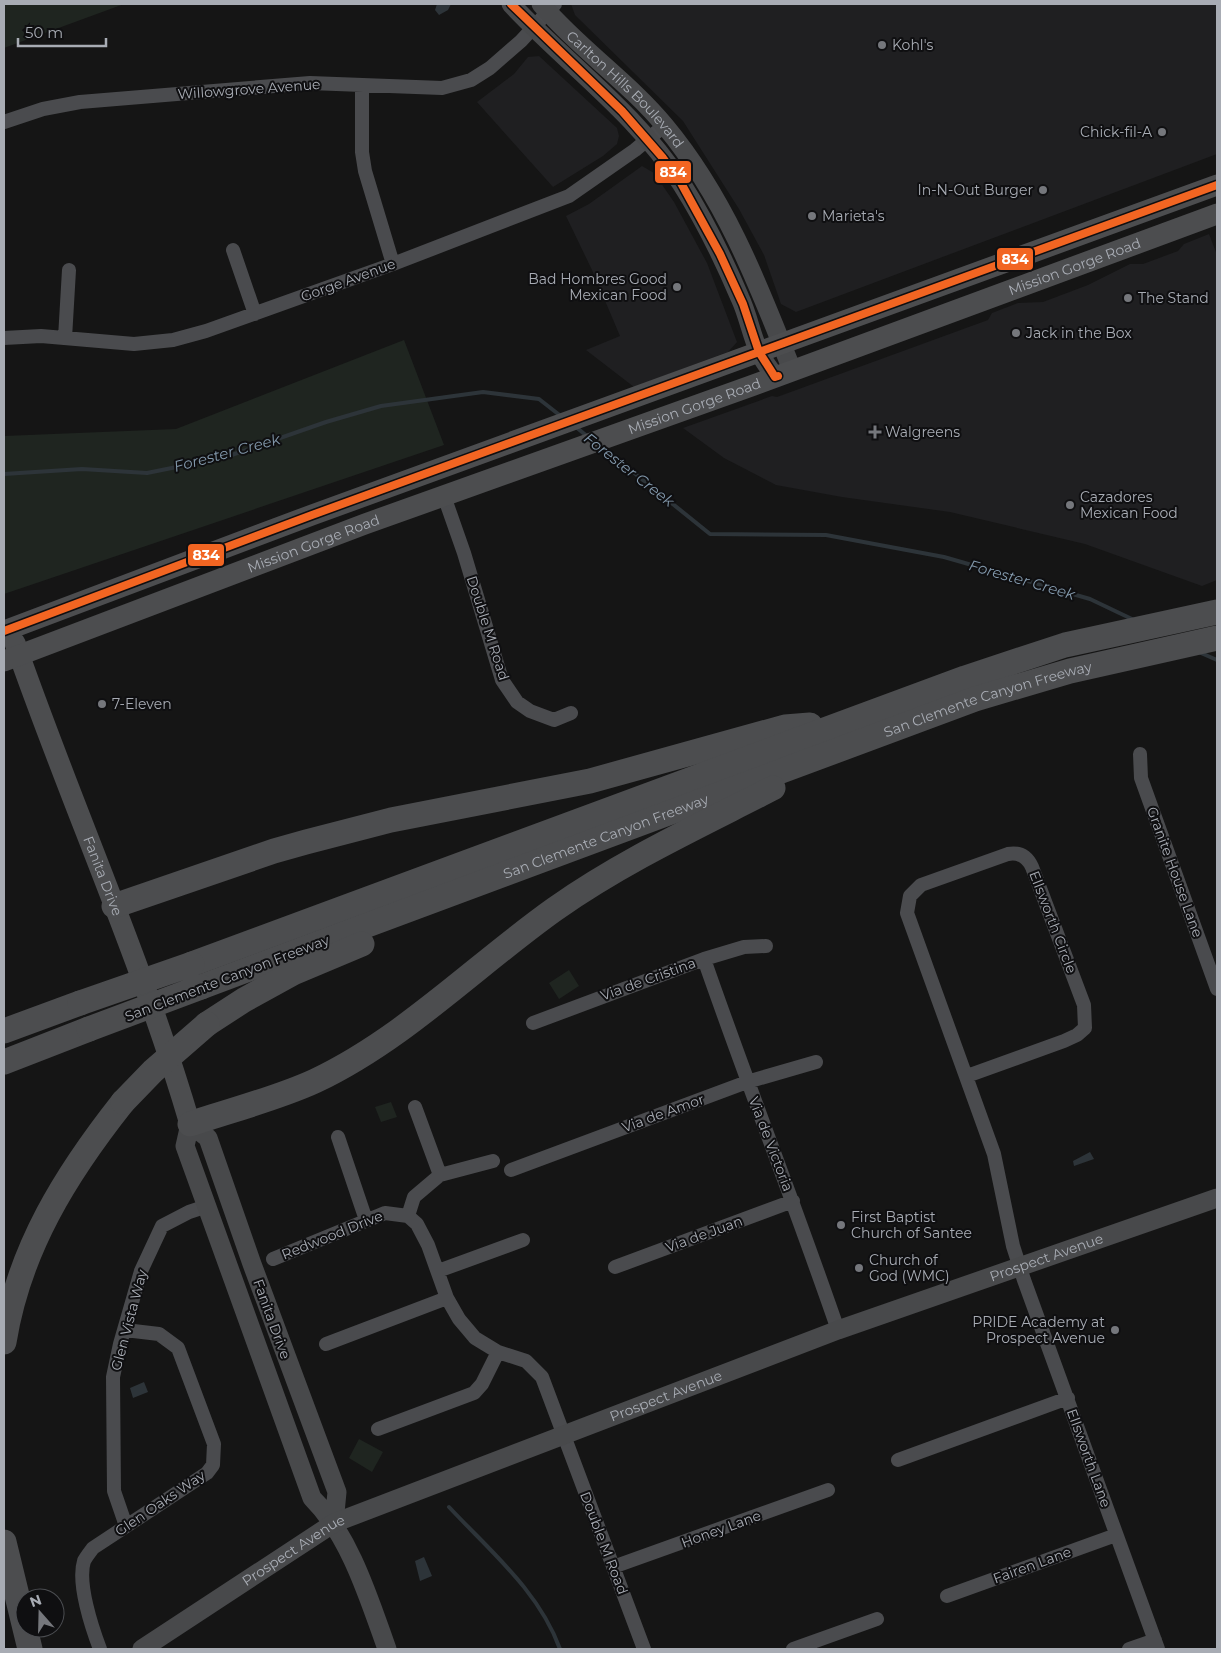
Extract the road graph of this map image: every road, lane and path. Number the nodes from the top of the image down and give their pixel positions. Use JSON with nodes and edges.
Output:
{"nodes":[{"id":1,"x":512,"y":4,"type":"edge"},
{"id":2,"x":548,"y":7,"type":"edge"},
{"id":3,"x":533,"y":28,"type":"junction"},
{"id":4,"x":362,"y":86,"type":"junction"},
{"id":5,"x":4,"y":122,"type":"edge"},
{"id":6,"x":665,"y":125,"type":"junction"},
{"id":7,"x":649,"y":139,"type":"junction"},
{"id":8,"x":1217,"y":185,"type":"edge"},
{"id":9,"x":1217,"y":214,"type":"edge"},
{"id":10,"x":233,"y":250,"type":"dead end"},
{"id":11,"x":393,"y":264,"type":"junction"},
{"id":12,"x":70,"y":270,"type":"dead end"},
{"id":13,"x":255,"y":314,"type":"junction"},
{"id":14,"x":4,"y":338,"type":"edge"},
{"id":15,"x":64,"y":338,"type":"junction"},
{"id":16,"x":782,"y":345,"type":"junction"},
{"id":17,"x":759,"y":353,"type":"junction"},
{"id":18,"x":783,"y":374,"type":"junction"},
{"id":19,"x":444,"y":496,"type":"junction"},
{"id":20,"x":1217,"y":612,"type":"edge"},
{"id":21,"x":7,"y":630,"type":"edge"},
{"id":22,"x":1217,"y":638,"type":"edge"},
{"id":23,"x":12,"y":658,"type":"edge"},
{"id":24,"x":571,"y":713,"type":"dead end"},
{"id":25,"x":845,"y":722,"type":"junction"},
{"id":26,"x":872,"y":738,"type":"junction"},
{"id":27,"x":1140,"y":754,"type":"dead end"},
{"id":28,"x":668,"y":813,"type":"junction"},
{"id":29,"x":114,"y":906,"type":"junction"},
{"id":30,"x":766,"y":946,"type":"dead end"},
{"id":31,"x":704,"y":959,"type":"junction"},
{"id":32,"x":1217,"y":989,"type":"edge"},
{"id":33,"x":533,"y":1023,"type":"dead end"},
{"id":34,"x":12,"y":1027,"type":"edge"},
{"id":35,"x":4,"y":1062,"type":"edge"},
{"id":36,"x":816,"y":1062,"type":"dead end"},
{"id":37,"x":967,"y":1076,"type":"junction"},
{"id":38,"x":747,"y":1082,"type":"junction"},
{"id":39,"x":415,"y":1107,"type":"dead end"},
{"id":40,"x":190,"y":1124,"type":"junction"},
{"id":41,"x":338,"y":1137,"type":"dead end"},
{"id":42,"x":493,"y":1161,"type":"dead end"},
{"id":43,"x":511,"y":1170,"type":"dead end"},
{"id":44,"x":440,"y":1175,"type":"junction"},
{"id":45,"x":1217,"y":1198,"type":"edge"},
{"id":46,"x":793,"y":1201,"type":"junction"},
{"id":47,"x":207,"y":1206,"type":"junction"},
{"id":48,"x":408,"y":1216,"type":"junction"},
{"id":49,"x":366,"y":1220,"type":"junction"},
{"id":50,"x":523,"y":1240,"type":"dead end"},
{"id":51,"x":273,"y":1259,"type":"dead end"},
{"id":52,"x":1020,"y":1266,"type":"junction"},
{"id":53,"x":615,"y":1267,"type":"dead end"},
{"id":54,"x":438,"y":1271,"type":"junction"},
{"id":55,"x":447,"y":1298,"type":"junction"},
{"id":56,"x":125,"y":1330,"type":"junction"},
{"id":57,"x":838,"y":1330,"type":"junction"},
{"id":58,"x":4,"y":1342,"type":"edge"},
{"id":59,"x":326,"y":1344,"type":"dead end"},
{"id":60,"x":498,"y":1352,"type":"junction"},
{"id":61,"x":1068,"y":1398,"type":"junction"},
{"id":62,"x":378,"y":1428,"type":"dead end"},
{"id":63,"x":564,"y":1436,"type":"junction"},
{"id":64,"x":898,"y":1460,"type":"dead end"},
{"id":65,"x":828,"y":1490,"type":"dead end"},
{"id":66,"x":334,"y":1523,"type":"junction"},
{"id":67,"x":126,"y":1526,"type":"junction"},
{"id":68,"x":1116,"y":1535,"type":"junction"},
{"id":69,"x":4,"y":1542,"type":"edge"},
{"id":70,"x":614,"y":1567,"type":"junction"},
{"id":71,"x":947,"y":1596,"type":"dead end"},
{"id":72,"x":4,"y":1612,"type":"edge"},
{"id":73,"x":877,"y":1619,"type":"dead end"},
{"id":74,"x":1156,"y":1644,"type":"edge"},
{"id":75,"x":14,"y":1649,"type":"edge"},
{"id":76,"x":30,"y":1649,"type":"edge"},
{"id":77,"x":100,"y":1649,"type":"edge"},
{"id":78,"x":142,"y":1649,"type":"edge"},
{"id":79,"x":387,"y":1649,"type":"edge"},
{"id":80,"x":644,"y":1649,"type":"edge"},
{"id":81,"x":793,"y":1649,"type":"edge"},
{"id":82,"x":1129,"y":1649,"type":"edge"}],
"edges":[{"from":1,"to":3,"type":"main road","name":"Carlton Hills Boulevard"},
{"from":2,"to":3,"type":"street","name":"Willowgrove Avenue"},
{"from":2,"to":6,"type":"main road","name":"Carlton Hills Boulevard"},
{"from":3,"to":4,"type":"street","name":"Willowgrove Avenue"},
{"from":3,"to":7,"type":"main road","name":"Carlton Hills Boulevard"},
{"from":4,"to":5,"type":"street","name":"Willowgrove Avenue"},
{"from":4,"to":11,"type":"street"},
{"from":6,"to":7,"type":"street","name":"Gorge Avenue"},
{"from":6,"to":16,"type":"main road","name":"Carlton Hills Boulevard"},
{"from":7,"to":11,"type":"street","name":"Gorge Avenue"},
{"from":7,"to":17,"type":"main road","name":"Carlton Hills Boulevard"},
{"from":8,"to":16,"type":"main road","name":"Mission Gorge Road"},
{"from":9,"to":18,"type":"main road","name":"Mission Gorge Road"},
{"from":10,"to":13,"type":"street"},
{"from":11,"to":13,"type":"street","name":"Gorge Avenue"},
{"from":12,"to":15,"type":"street"},
{"from":13,"to":15,"type":"street","name":"Gorge Avenue"},
{"from":14,"to":15,"type":"street","name":"Gorge Avenue"},
{"from":16,"to":17,"type":"main road","name":"Mission Gorge Road"},
{"from":16,"to":18,"type":"main road","name":"Carlton Hills Boulevard"},
{"from":17,"to":18,"type":"main road","name":"Carlton Hills Boulevard"},
{"from":17,"to":21,"type":"main road","name":"Mission Gorge Road"},
{"from":18,"to":19,"type":"main road","name":"Mission Gorge Road"},
{"from":19,"to":23,"type":"main road","name":"Mission Gorge Road"},
{"from":19,"to":24,"type":"street","name":"Double M Road"},
{"from":20,"to":25,"type":"highway","name":"San Clemente Canyon Freeway"},
{"from":21,"to":23,"type":"main road","name":"Fanita Drive"},
{"from":22,"to":26,"type":"highway","name":"San Clemente Canyon Freeway"},
{"from":23,"to":29,"type":"main road","name":"Fanita Drive"},
{"from":25,"to":29,"type":"highway"},
{"from":25,"to":34,"type":"highway","name":"San Clemente Canyon Freeway","bridge":true},
{"from":26,"to":28,"type":"highway","name":"San Clemente Canyon Freeway"},
{"from":26,"to":40,"type":"highway"},
{"from":27,"to":32,"type":"street","name":"Granite House Lane"},
{"from":28,"to":35,"type":"highway","name":"San Clemente Canyon Freeway","bridge":true},
{"from":28,"to":58,"type":"highway","bridge":true},
{"from":29,"to":40,"type":"main road","name":"Fanita Drive"},
{"from":30,"to":31,"type":"street","name":"Via de Cristina"},
{"from":31,"to":33,"type":"street","name":"Via de Cristina"},
{"from":31,"to":38,"type":"street","name":"Via de Victoria"},
{"from":36,"to":38,"type":"street","name":"Via de Amor"},
{"from":37,"to":37,"type":"street","name":"Ellsworth Circle"},
{"from":37,"to":52,"type":"street","name":"Ellsworth Circle"},
{"from":38,"to":43,"type":"street","name":"Via de Amor"},
{"from":38,"to":46,"type":"street","name":"Via de Victoria"},
{"from":39,"to":44,"type":"street"},
{"from":40,"to":47,"type":"main road","name":"Fanita Drive"},
{"from":40,"to":66,"type":"main road","name":"Fanita Drive"},
{"from":41,"to":49,"type":"street"},
{"from":42,"to":44,"type":"street"},
{"from":44,"to":48,"type":"street"},
{"from":45,"to":52,"type":"main road","name":"Prospect Avenue"},
{"from":46,"to":53,"type":"street","name":"Via de Juan"},
{"from":46,"to":57,"type":"street","name":"Via de Victoria"},
{"from":47,"to":56,"type":"street","name":"Glen Vista Way"},
{"from":47,"to":66,"type":"main road","name":"Fanita Drive"},
{"from":48,"to":49,"type":"street","name":"Redwood Drive"},
{"from":48,"to":54,"type":"street"},
{"from":49,"to":51,"type":"street","name":"Redwood Drive"},
{"from":50,"to":54,"type":"street"},
{"from":52,"to":57,"type":"main road","name":"Prospect Avenue"},
{"from":52,"to":61,"type":"street","name":"Ellsworth Lane"},
{"from":54,"to":55,"type":"street"},
{"from":55,"to":59,"type":"street"},
{"from":55,"to":60,"type":"street"},
{"from":56,"to":67,"type":"street","name":"Glen Vista Way"},
{"from":56,"to":67,"type":"street","name":"Glen Oaks Way"},
{"from":57,"to":63,"type":"main road","name":"Prospect Avenue"},
{"from":60,"to":62,"type":"street"},
{"from":60,"to":63,"type":"street"},
{"from":61,"to":64,"type":"street"},
{"from":61,"to":68,"type":"street","name":"Ellsworth Lane"},
{"from":63,"to":66,"type":"main road","name":"Prospect Avenue"},
{"from":63,"to":70,"type":"street","name":"Double M Road"},
{"from":65,"to":70,"type":"street","name":"Honey Lane"},
{"from":66,"to":78,"type":"main road","name":"Prospect Avenue"},
{"from":66,"to":79,"type":"main road","name":"Fanita Drive"},
{"from":67,"to":77,"type":"street","name":"Glen Oaks Way"},
{"from":68,"to":71,"type":"street","name":"Fairen Lane"},
{"from":68,"to":74,"type":"street","name":"Ellsworth Lane"},
{"from":69,"to":76,"type":"highway"},
{"from":70,"to":80,"type":"street","name":"Double M Road"},
{"from":72,"to":75,"type":"highway"},
{"from":73,"to":81,"type":"street"},
{"from":74,"to":82,"type":"street"}]}
